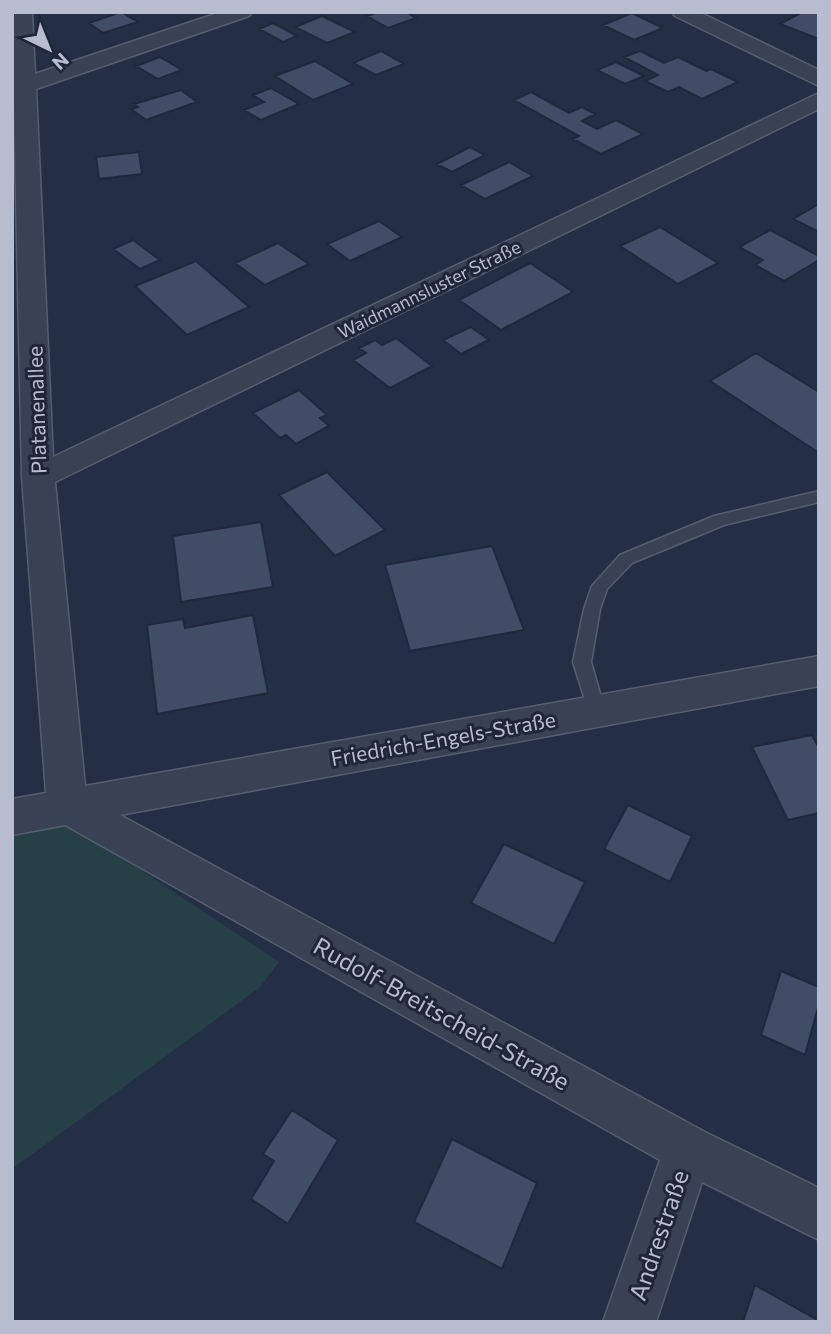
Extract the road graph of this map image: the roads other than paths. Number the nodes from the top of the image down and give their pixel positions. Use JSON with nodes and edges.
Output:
{"nodes":[{"id":1,"x":22,"y":12,"type":"edge"},
{"id":2,"x":242,"y":12,"type":"edge"},
{"id":3,"x":682,"y":12,"type":"edge"},
{"id":4,"x":819,"y":79,"type":"edge"},
{"id":5,"x":25,"y":85,"type":"junction"},
{"id":6,"x":819,"y":100,"type":"edge"},
{"id":7,"x":38,"y":477,"type":"junction"},
{"id":8,"x":819,"y":496,"type":"edge"},
{"id":9,"x":819,"y":671,"type":"edge"},
{"id":10,"x":596,"y":711,"type":"junction"},
{"id":11,"x":67,"y":806,"type":"junction"},
{"id":12,"x":12,"y":817,"type":"edge"},
{"id":13,"x":688,"y":1149,"type":"junction"},
{"id":14,"x":819,"y":1214,"type":"edge"},
{"id":15,"x":629,"y":1322,"type":"edge"}],
"edges":[{"from":1,"to":5,"type":"street","name":"Platanenallee"},
{"from":2,"to":5,"type":"street"},
{"from":3,"to":4,"type":"street"},
{"from":5,"to":7,"type":"street","name":"Platanenallee"},
{"from":6,"to":7,"type":"street","name":"Waidmannsluster Straße"},
{"from":7,"to":11,"type":"street","name":"Platanenallee"},
{"from":8,"to":10,"type":"lane"},
{"from":9,"to":10,"type":"street","name":"Friedrich-Engels-Straße"},
{"from":10,"to":11,"type":"street","name":"Friedrich-Engels-Straße"},
{"from":11,"to":12,"type":"street","name":"Friedrich-Engels-Straße"},
{"from":11,"to":13,"type":"street","name":"Rudolf-Breitscheid-Straße"},
{"from":13,"to":14,"type":"street","name":"Rudolf-Breitscheid-Straße"},
{"from":13,"to":15,"type":"street","name":"Andrestraße"}]}
